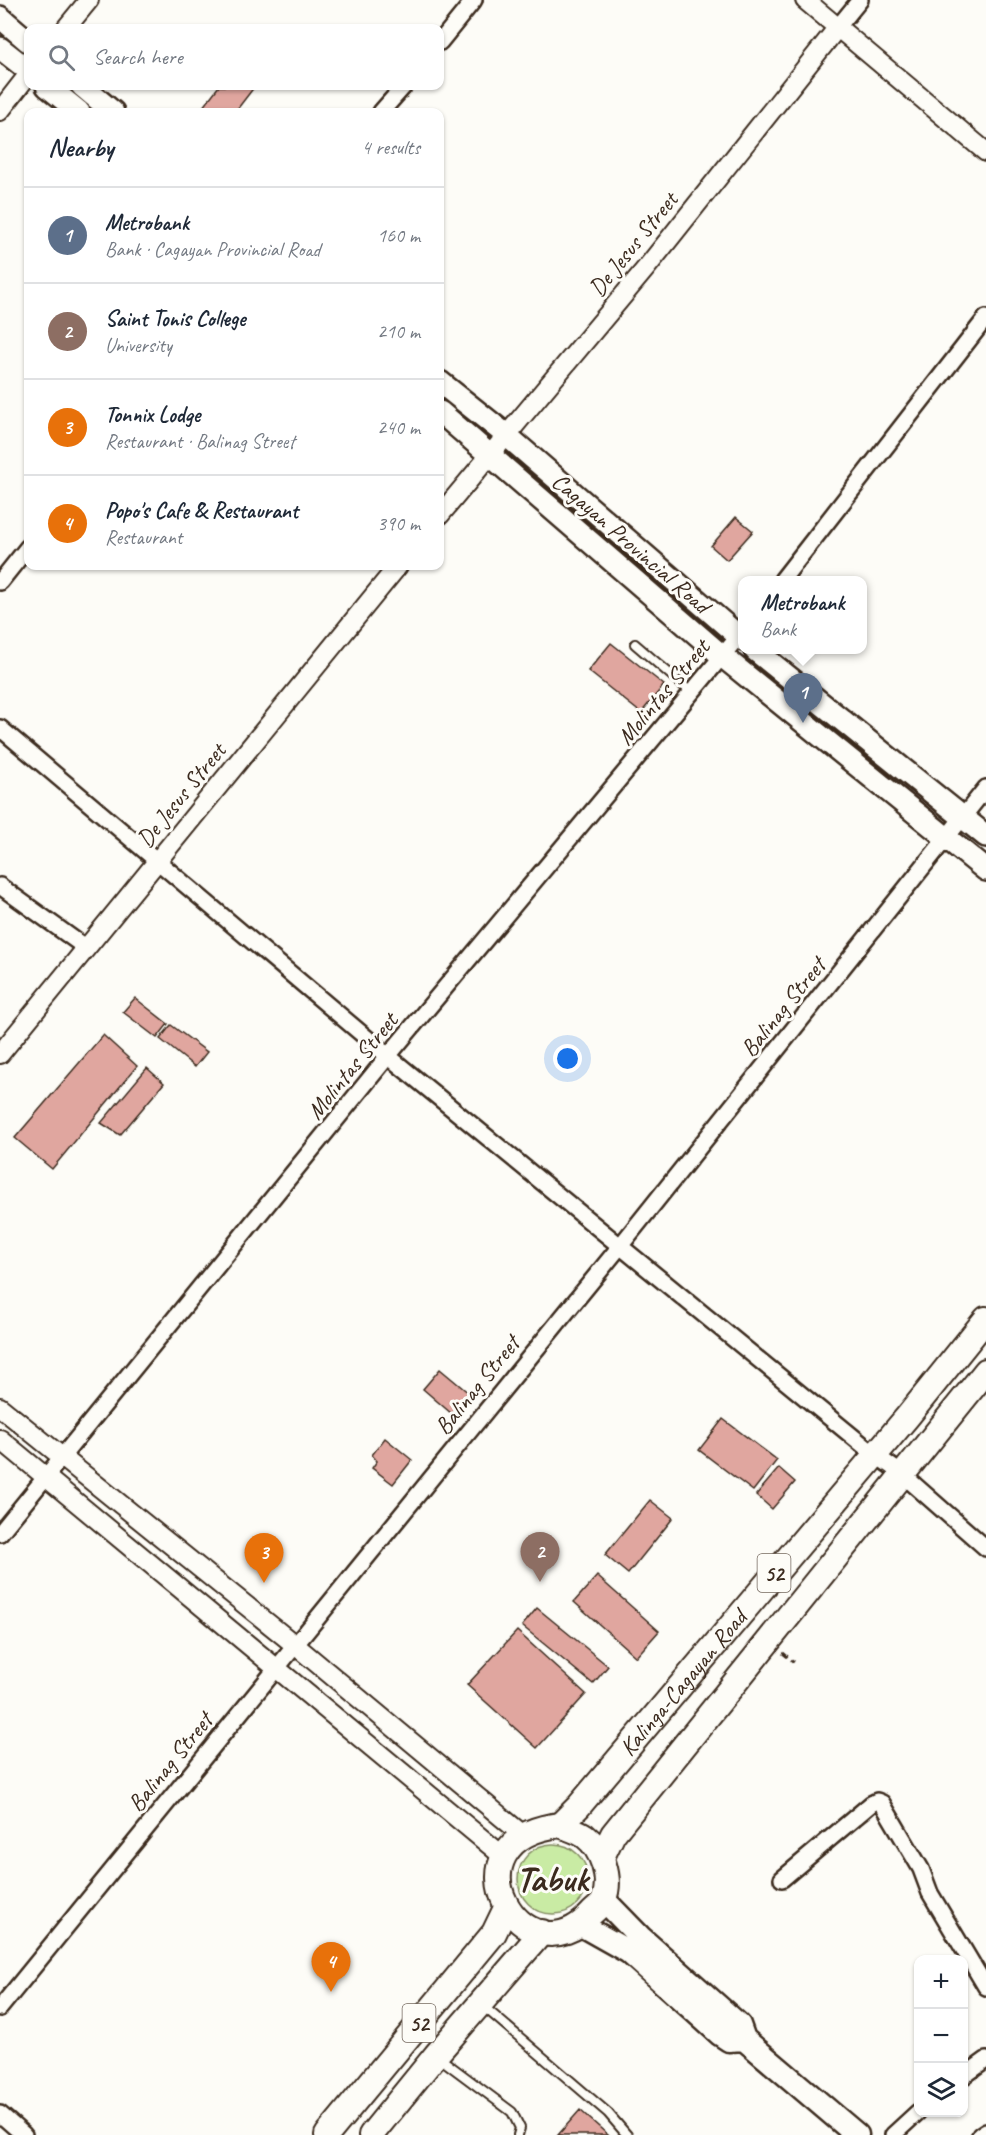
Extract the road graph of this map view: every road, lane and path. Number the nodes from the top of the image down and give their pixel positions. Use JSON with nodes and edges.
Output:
{"nodes":[{"id":1,"x":89,"y":0,"type":"edge"},
{"id":2,"x":474,"y":0,"type":"edge"},
{"id":3,"x":805,"y":0,"type":"edge"},
{"id":4,"x":860,"y":0,"type":"edge"},
{"id":5,"x":0,"y":17,"type":"edge"},
{"id":6,"x":69,"y":24,"type":"edge"},
{"id":7,"x":838,"y":27,"type":"junction"},
{"id":8,"x":444,"y":37,"type":"edge"},
{"id":9,"x":24,"y":38,"type":"edge"},
{"id":10,"x":0,"y":48,"type":"edge"},
{"id":11,"x":24,"y":67,"type":"edge"},
{"id":12,"x":24,"y":80,"type":"edge"},
{"id":13,"x":52,"y":90,"type":"edge"},
{"id":14,"x":87,"y":90,"type":"edge"},
{"id":15,"x":400,"y":90,"type":"edge"},
{"id":16,"x":74,"y":108,"type":"edge"},
{"id":17,"x":108,"y":108,"type":"edge"},
{"id":18,"x":385,"y":108,"type":"edge"},
{"id":19,"x":0,"y":111,"type":"edge"},
{"id":20,"x":986,"y":153,"type":"edge"},
{"id":21,"x":986,"y":318,"type":"edge"},
{"id":22,"x":444,"y":385,"type":"edge"},
{"id":23,"x":444,"y":415,"type":"edge"},
{"id":24,"x":505,"y":434,"type":"junction"},
{"id":25,"x":489,"y":453,"type":"junction"},
{"id":26,"x":444,"y":510,"type":"edge"},
{"id":27,"x":24,"y":552,"type":"edge"},
{"id":28,"x":395,"y":570,"type":"edge"},
{"id":29,"x":785,"y":576,"type":"edge"},
{"id":30,"x":0,"y":582,"type":"edge"},
{"id":31,"x":738,"y":633,"type":"edge"},
{"id":32,"x":635,"y":644,"type":"dead end"},
{"id":33,"x":738,"y":644,"type":"edge"},
{"id":34,"x":763,"y":654,"type":"edge"},
{"id":35,"x":722,"y":656,"type":"junction"},
{"id":36,"x":692,"y":693,"type":"junction"},
{"id":37,"x":0,"y":728,"type":"edge"},
{"id":38,"x":986,"y":788,"type":"edge"},
{"id":39,"x":962,"y":818,"type":"junction"},
{"id":40,"x":986,"y":836,"type":"edge"},
{"id":41,"x":947,"y":837,"type":"junction"},
{"id":42,"x":159,"y":862,"type":"junction"},
{"id":43,"x":986,"y":870,"type":"edge"},
{"id":44,"x":0,"y":886,"type":"edge"},
{"id":45,"x":86,"y":948,"type":"junction"},
{"id":46,"x":0,"y":1054,"type":"edge"},
{"id":47,"x":388,"y":1056,"type":"junction"},
{"id":48,"x":621,"y":1245,"type":"junction"},
{"id":49,"x":986,"y":1319,"type":"edge"},
{"id":50,"x":986,"y":1371,"type":"edge"},
{"id":51,"x":0,"y":1407,"type":"edge"},
{"id":52,"x":0,"y":1438,"type":"edge"},
{"id":53,"x":874,"y":1454,"type":"junction"},
{"id":54,"x":64,"y":1457,"type":"junction"},
{"id":55,"x":902,"y":1474,"type":"junction"},
{"id":56,"x":46,"y":1476,"type":"junction"},
{"id":57,"x":0,"y":1533,"type":"edge"},
{"id":58,"x":986,"y":1548,"type":"edge"},
{"id":59,"x":295,"y":1645,"type":"junction"},
{"id":60,"x":276,"y":1668,"type":"junction"},
{"id":61,"x":560,"y":1824,"type":"junction"},
{"id":62,"x":523,"y":1834,"type":"junction"},
{"id":63,"x":504,"y":1857,"type":"junction"},
{"id":64,"x":602,"y":1857,"type":"junction"},
{"id":65,"x":782,"y":1879,"type":"dead end"},
{"id":66,"x":604,"y":1900,"type":"junction"},
{"id":67,"x":506,"y":1908,"type":"junction"},
{"id":68,"x":581,"y":1925,"type":"junction"},
{"id":69,"x":542,"y":1932,"type":"junction"},
{"id":70,"x":986,"y":1987,"type":"edge"},
{"id":71,"x":480,"y":2003,"type":"junction"},
{"id":72,"x":0,"y":2008,"type":"edge"},
{"id":73,"x":744,"y":2039,"type":"junction"},
{"id":74,"x":436,"y":2055,"type":"junction"},
{"id":75,"x":986,"y":2060,"type":"edge"},
{"id":76,"x":968,"y":2073,"type":"edge"},
{"id":77,"x":0,"y":2114,"type":"edge"},
{"id":78,"x":914,"y":2116,"type":"edge"},
{"id":79,"x":986,"y":2131,"type":"edge"},
{"id":80,"x":850,"y":2132,"type":"edge"},
{"id":81,"x":24,"y":2135,"type":"edge"},
{"id":82,"x":327,"y":2135,"type":"edge"},
{"id":83,"x":371,"y":2135,"type":"edge"},
{"id":84,"x":518,"y":2135,"type":"edge"},
{"id":85,"x":627,"y":2135,"type":"edge"},
{"id":86,"x":893,"y":2135,"type":"edge"},
{"id":87,"x":980,"y":2135,"type":"edge"}],
"edges":[{"from":1,"to":6,"type":"street"},
{"from":2,"to":8,"type":"street"},
{"from":3,"to":7,"type":"street"},
{"from":4,"to":7,"type":"street","name":"De Jesus Street"},
{"from":5,"to":9,"type":"main road"},
{"from":7,"to":20,"type":"street"},
{"from":7,"to":24,"type":"street","name":"De Jesus Street"},
{"from":10,"to":11,"type":"main road"},
{"from":12,"to":19,"type":"street"},
{"from":13,"to":16,"type":"main road"},
{"from":14,"to":17,"type":"main road"},
{"from":15,"to":18,"type":"street"},
{"from":21,"to":29,"type":"street"},
{"from":22,"to":24,"type":"main road","name":"Cagayan Provincial Road"},
{"from":23,"to":25,"type":"main road","name":"Cagayan Provincial Road"},
{"from":24,"to":25,"type":"street","name":"De Jesus Street"},
{"from":24,"to":31,"type":"main road","name":"Cagayan Provincial Road"},
{"from":25,"to":26,"type":"street","name":"De Jesus Street"},
{"from":25,"to":35,"type":"main road","name":"Cagayan Provincial Road"},
{"from":27,"to":30,"type":"street"},
{"from":28,"to":42,"type":"street","name":"De Jesus Street"},
{"from":32,"to":36,"type":"lane"},
{"from":33,"to":35,"type":"street","name":"Molintas Street"},
{"from":34,"to":39,"type":"main road","name":"Cagayan Provincial Road"},
{"from":35,"to":36,"type":"street","name":"Molintas Street"},
{"from":35,"to":41,"type":"main road","name":"Cagayan Provincial Road"},
{"from":36,"to":47,"type":"street","name":"Molintas Street"},
{"from":37,"to":42,"type":"street"},
{"from":38,"to":39,"type":"street","name":"Balinag Street"},
{"from":39,"to":40,"type":"main road","name":"Cagayan Provincial Road"},
{"from":39,"to":41,"type":"street","name":"Balinag Street"},
{"from":41,"to":43,"type":"main road","name":"Cagayan Provincial Road"},
{"from":41,"to":48,"type":"street","name":"Balinag Street"},
{"from":42,"to":45,"type":"street","name":"De Jesus Street"},
{"from":42,"to":47,"type":"street"},
{"from":44,"to":45,"type":"street"},
{"from":45,"to":46,"type":"street","name":"De Jesus Street"},
{"from":47,"to":48,"type":"street"},
{"from":47,"to":54,"type":"street","name":"Molintas Street"},
{"from":48,"to":53,"type":"street"},
{"from":48,"to":59,"type":"street","name":"Balinag Street"},
{"from":49,"to":53,"type":"highway","name":"Kalinga-Cagayan Road","number":"52"},
{"from":50,"to":55,"type":"highway","name":"Kalinga-Cagayan Road","number":"52"},
{"from":51,"to":54,"type":"street"},
{"from":52,"to":56,"type":"street"},
{"from":53,"to":55,"type":"street"},
{"from":53,"to":61,"type":"highway","name":"Kalinga-Cagayan Road","number":"52"},
{"from":54,"to":56,"type":"street","name":"Molintas Street"},
{"from":54,"to":59,"type":"street"},
{"from":55,"to":58,"type":"street"},
{"from":55,"to":64,"type":"highway","name":"Kalinga-Cagayan Road","number":"52"},
{"from":56,"to":57,"type":"street","name":"Molintas Street"},
{"from":56,"to":60,"type":"street"},
{"from":59,"to":60,"type":"street","name":"Balinag Street"},
{"from":59,"to":62,"type":"street"},
{"from":60,"to":63,"type":"street"},
{"from":60,"to":72,"type":"street","name":"Balinag Street"},
{"from":61,"to":62,"type":"highway"},
{"from":61,"to":64,"type":"highway"},
{"from":62,"to":63,"type":"highway"},
{"from":63,"to":67,"type":"highway"},
{"from":64,"to":66,"type":"highway"},
{"from":65,"to":70,"type":"street"},
{"from":66,"to":68,"type":"highway"},
{"from":66,"to":73,"type":"main road"},
{"from":67,"to":69,"type":"highway"},
{"from":67,"to":82,"type":"highway","number":"52"},
{"from":68,"to":69,"type":"highway"},
{"from":68,"to":73,"type":"main road"},
{"from":69,"to":71,"type":"highway","number":"52"},
{"from":71,"to":74,"type":"highway","number":"52"},
{"from":71,"to":85,"type":"lane"},
{"from":73,"to":80,"type":"main road"},
{"from":74,"to":83,"type":"highway","number":"52"},
{"from":74,"to":84,"type":"lane"},
{"from":75,"to":76,"type":"street"},
{"from":77,"to":81,"type":"street"},
{"from":78,"to":86,"type":"street"},
{"from":79,"to":87,"type":"street"}]}
